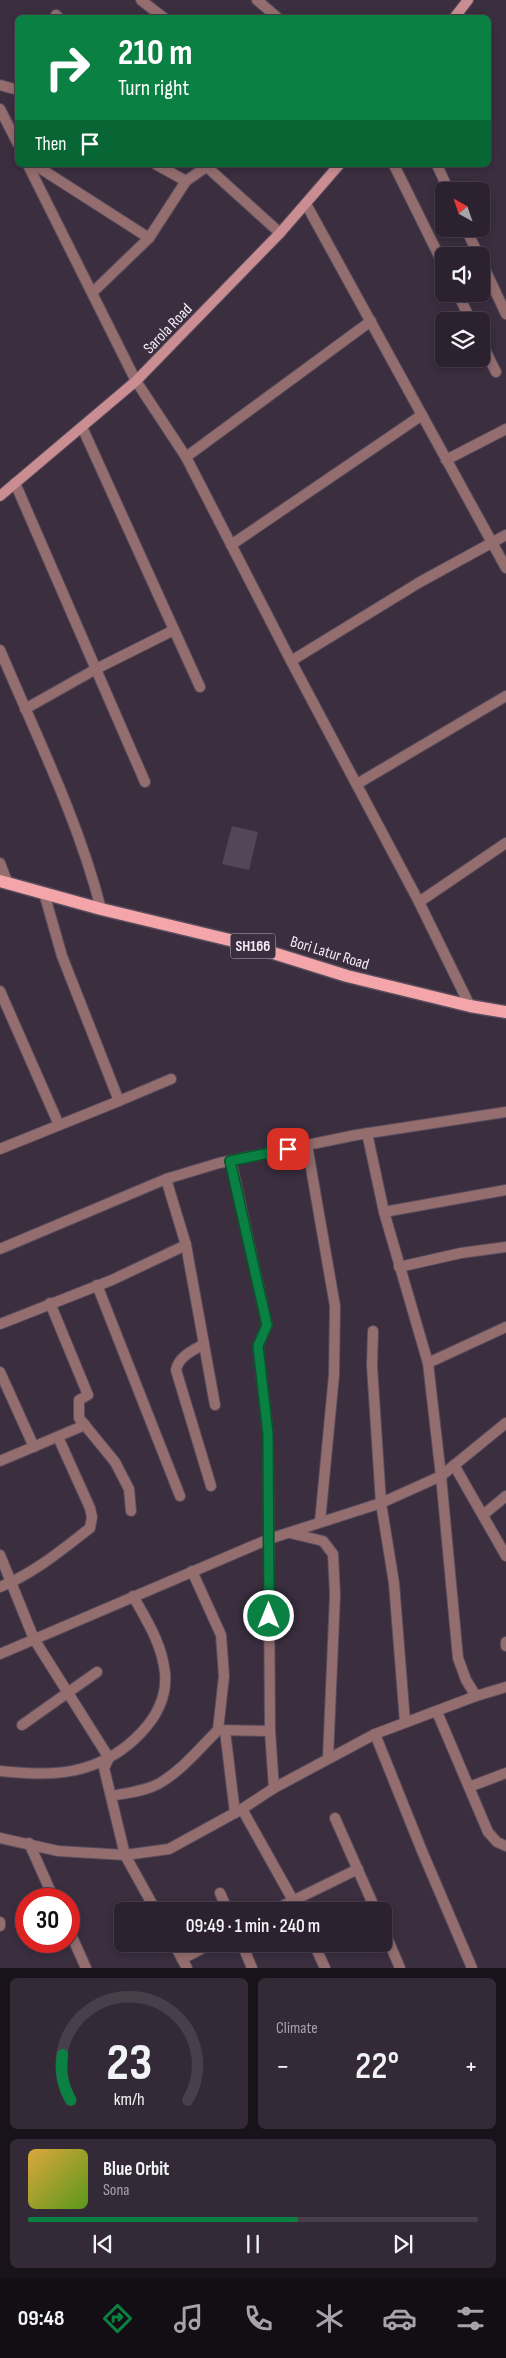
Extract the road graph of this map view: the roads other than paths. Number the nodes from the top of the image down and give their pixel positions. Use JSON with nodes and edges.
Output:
{"nodes":[{"id":1,"x":141,"y":0,"type":"edge"},
{"id":2,"x":257,"y":0,"type":"edge"},
{"id":3,"x":468,"y":0,"type":"edge"},
{"id":4,"x":160,"y":15,"type":"edge"},
{"id":5,"x":274,"y":15,"type":"edge"},
{"id":6,"x":456,"y":15,"type":"edge"},
{"id":7,"x":0,"y":86,"type":"edge"},
{"id":8,"x":15,"y":89,"type":"edge"},
{"id":9,"x":0,"y":109,"type":"edge"},
{"id":10,"x":15,"y":138,"type":"edge"},
{"id":11,"x":29,"y":167,"type":"edge"},
{"id":12,"x":38,"y":167,"type":"edge"},
{"id":13,"x":161,"y":167,"type":"edge"},
{"id":14,"x":207,"y":167,"type":"edge"},
{"id":15,"x":209,"y":167,"type":"edge"},
{"id":16,"x":337,"y":167,"type":"edge"},
{"id":17,"x":395,"y":167,"type":"edge"},
{"id":18,"x":438,"y":167,"type":"edge"},
{"id":19,"x":186,"y":181,"type":"junction"},
{"id":20,"x":445,"y":182,"type":"edge"},
{"id":21,"x":306,"y":204,"type":"junction"},
{"id":22,"x":280,"y":233,"type":"junction"},
{"id":23,"x":149,"y":238,"type":"junction"},
{"id":24,"x":435,"y":248,"type":"edge"},
{"id":25,"x":490,"y":280,"type":"edge"},
{"id":26,"x":93,"y":292,"type":"junction"},
{"id":27,"x":506,"y":314,"type":"edge"},
{"id":28,"x":371,"y":321,"type":"junction"},
{"id":29,"x":490,"y":360,"type":"edge"},
{"id":30,"x":496,"y":372,"type":"dead end"},
{"id":31,"x":136,"y":381,"type":"junction"},
{"id":32,"x":422,"y":415,"type":"junction"},
{"id":33,"x":82,"y":427,"type":"junction"},
{"id":34,"x":506,"y":429,"type":"edge"},
{"id":35,"x":186,"y":457,"type":"junction"},
{"id":36,"x":446,"y":460,"type":"junction"},
{"id":37,"x":15,"y":484,"type":"junction"},
{"id":38,"x":0,"y":496,"type":"edge"},
{"id":39,"x":506,"y":535,"type":"edge"},
{"id":40,"x":493,"y":544,"type":"junction"},
{"id":41,"x":231,"y":545,"type":"junction"},
{"id":42,"x":506,"y":568,"type":"edge"},
{"id":43,"x":174,"y":630,"type":"junction"},
{"id":44,"x":0,"y":650,"type":"edge"},
{"id":45,"x":291,"y":661,"type":"junction"},
{"id":46,"x":96,"y":669,"type":"junction"},
{"id":47,"x":200,"y":688,"type":"dead end"},
{"id":48,"x":506,"y":696,"type":"edge"},
{"id":49,"x":25,"y":709,"type":"junction"},
{"id":50,"x":145,"y":782,"type":"dead end"},
{"id":51,"x":357,"y":784,"type":"junction"},
{"id":52,"x":506,"y":843,"type":"edge"},
{"id":53,"x":0,"y":863,"type":"edge"},
{"id":54,"x":4,"y":882,"type":"edge"},
{"id":55,"x":44,"y":893,"type":"junction"},
{"id":56,"x":419,"y":902,"type":"junction"},
{"id":57,"x":100,"y":909,"type":"junction"},
{"id":58,"x":0,"y":991,"type":"edge"},
{"id":59,"x":470,"y":1006,"type":"junction"},
{"id":60,"x":506,"y":1012,"type":"edge"},
{"id":61,"x":171,"y":1079,"type":"dead end"},
{"id":62,"x":118,"y":1100,"type":"junction"},
{"id":63,"x":506,"y":1112,"type":"edge"},
{"id":64,"x":59,"y":1125,"type":"junction"},
{"id":65,"x":367,"y":1133,"type":"junction"},
{"id":66,"x":307,"y":1145,"type":"junction"},
{"id":67,"x":0,"y":1149,"type":"edge"},
{"id":68,"x":230,"y":1161,"type":"junction"},
{"id":69,"x":166,"y":1179,"type":"junction"},
{"id":70,"x":506,"y":1190,"type":"edge"},
{"id":71,"x":384,"y":1212,"type":"junction"},
{"id":72,"x":186,"y":1245,"type":"junction"},
{"id":73,"x":506,"y":1247,"type":"edge"},
{"id":74,"x":0,"y":1248,"type":"edge"},
{"id":75,"x":399,"y":1267,"type":"junction"},
{"id":76,"x":97,"y":1286,"type":"junction"},
{"id":77,"x":50,"y":1303,"type":"junction"},
{"id":78,"x":0,"y":1324,"type":"edge"},
{"id":79,"x":506,"y":1327,"type":"edge"},
{"id":80,"x":373,"y":1331,"type":"dead end"},
{"id":81,"x":204,"y":1344,"type":"junction"},
{"id":82,"x":428,"y":1363,"type":"junction"},
{"id":83,"x":0,"y":1372,"type":"edge"},
{"id":84,"x":215,"y":1405,"type":"dead end"},
{"id":85,"x":506,"y":1423,"type":"edge"},
{"id":86,"x":85,"y":1425,"type":"junction"},
{"id":87,"x":58,"y":1437,"type":"junction"},
{"id":88,"x":34,"y":1447,"type":"junction"},
{"id":89,"x":0,"y":1461,"type":"edge"},
{"id":90,"x":454,"y":1465,"type":"junction"},
{"id":91,"x":441,"y":1476,"type":"junction"},
{"id":92,"x":210,"y":1486,"type":"dead end"},
{"id":93,"x":180,"y":1496,"type":"dead end"},
{"id":94,"x":506,"y":1496,"type":"edge"},
{"id":95,"x":381,"y":1503,"type":"junction"},
{"id":96,"x":131,"y":1511,"type":"dead end"},
{"id":97,"x":483,"y":1515,"type":"junction"},
{"id":98,"x":320,"y":1522,"type":"junction"},
{"id":99,"x":289,"y":1532,"type":"junction"},
{"id":100,"x":269,"y":1539,"type":"junction"},
{"id":101,"x":0,"y":1555,"type":"edge"},
{"id":102,"x":506,"y":1556,"type":"edge"},
{"id":103,"x":192,"y":1571,"type":"junction"},
{"id":104,"x":11,"y":1582,"type":"junction"},
{"id":105,"x":0,"y":1587,"type":"edge"},
{"id":106,"x":132,"y":1596,"type":"junction"},
{"id":107,"x":34,"y":1639,"type":"junction"},
{"id":108,"x":0,"y":1654,"type":"edge"},
{"id":109,"x":97,"y":1672,"type":"dead end"},
{"id":110,"x":506,"y":1687,"type":"edge"},
{"id":111,"x":68,"y":1692,"type":"junction"},
{"id":112,"x":476,"y":1696,"type":"junction"},
{"id":113,"x":437,"y":1712,"type":"junction"},
{"id":114,"x":405,"y":1722,"type":"junction"},
{"id":115,"x":22,"y":1724,"type":"dead end"},
{"id":116,"x":221,"y":1731,"type":"junction"},
{"id":117,"x":270,"y":1731,"type":"junction"},
{"id":118,"x":375,"y":1734,"type":"junction"},
{"id":119,"x":109,"y":1758,"type":"junction"},
{"id":120,"x":328,"y":1758,"type":"junction"},
{"id":121,"x":0,"y":1771,"type":"edge"},
{"id":122,"x":506,"y":1773,"type":"edge"},
{"id":123,"x":469,"y":1787,"type":"junction"},
{"id":124,"x":274,"y":1788,"type":"junction"},
{"id":125,"x":111,"y":1796,"type":"junction"},
{"id":126,"x":238,"y":1811,"type":"junction"},
{"id":127,"x":335,"y":1818,"type":"dead end"},
{"id":128,"x":0,"y":1838,"type":"edge"},
{"id":129,"x":29,"y":1843,"type":"junction"},
{"id":130,"x":506,"y":1846,"type":"edge"},
{"id":131,"x":125,"y":1855,"type":"junction"},
{"id":132,"x":358,"y":1869,"type":"junction"},
{"id":133,"x":49,"y":1888,"type":"edge"},
{"id":134,"x":220,"y":1893,"type":"dead end"},
{"id":135,"x":294,"y":1899,"type":"junction"},
{"id":136,"x":151,"y":1902,"type":"edge"},
{"id":137,"x":224,"y":1902,"type":"edge"},
{"id":138,"x":288,"y":1902,"type":"edge"},
{"id":139,"x":295,"y":1902,"type":"edge"},
{"id":140,"x":372,"y":1902,"type":"edge"},
{"id":141,"x":0,"y":1922,"type":"edge"},
{"id":142,"x":0,"y":1926,"type":"edge"},
{"id":143,"x":392,"y":1949,"type":"edge"},
{"id":144,"x":200,"y":1952,"type":"edge"},
{"id":145,"x":245,"y":1952,"type":"edge"},
{"id":146,"x":318,"y":1952,"type":"edge"},
{"id":147,"x":79,"y":1953,"type":"edge"},
{"id":148,"x":184,"y":1963,"type":"edge"},
{"id":149,"x":86,"y":1968,"type":"edge"},
{"id":150,"x":252,"y":1968,"type":"edge"},
{"id":151,"x":325,"y":1968,"type":"edge"},
{"id":152,"x":400,"y":1968,"type":"edge"},
{"id":153,"x":472,"y":1968,"type":"edge"}],
"edges":[{"from":1,"to":4,"type":"street"},
{"from":2,"to":5,"type":"street"},
{"from":3,"to":6,"type":"main road"},
{"from":7,"to":8,"type":"street"},
{"from":9,"to":10,"type":"street"},
{"from":11,"to":26,"type":"street"},
{"from":12,"to":23,"type":"street"},
{"from":13,"to":19,"type":"street"},
{"from":14,"to":19,"type":"street"},
{"from":15,"to":22,"type":"street"},
{"from":16,"to":21,"type":"main road","name":"Sarola Road"},
{"from":17,"to":24,"type":"street"},
{"from":18,"to":20,"type":"street"},
{"from":19,"to":23,"type":"street"},
{"from":21,"to":22,"type":"main road","name":"Sarola Road"},
{"from":21,"to":28,"type":"street"},
{"from":22,"to":31,"type":"main road","name":"Sarola Road"},
{"from":23,"to":26,"type":"street"},
{"from":25,"to":27,"type":"street"},
{"from":26,"to":31,"type":"street"},
{"from":28,"to":32,"type":"street"},
{"from":28,"to":35,"type":"street"},
{"from":29,"to":30,"type":"street"},
{"from":31,"to":33,"type":"main road","name":"Sarola Road"},
{"from":31,"to":35,"type":"street"},
{"from":32,"to":36,"type":"street"},
{"from":32,"to":41,"type":"street"},
{"from":33,"to":37,"type":"main road","name":"Sarola Road"},
{"from":33,"to":43,"type":"street"},
{"from":34,"to":36,"type":"street"},
{"from":35,"to":41,"type":"street"},
{"from":36,"to":40,"type":"street"},
{"from":37,"to":38,"type":"main road","name":"Sarola Road"},
{"from":37,"to":46,"type":"street"},
{"from":39,"to":40,"type":"street"},
{"from":40,"to":42,"type":"street"},
{"from":40,"to":45,"type":"street"},
{"from":41,"to":45,"type":"street"},
{"from":43,"to":46,"type":"street"},
{"from":43,"to":47,"type":"street"},
{"from":44,"to":49,"type":"street"},
{"from":45,"to":51,"type":"street"},
{"from":46,"to":49,"type":"street"},
{"from":46,"to":50,"type":"street"},
{"from":48,"to":51,"type":"street"},
{"from":49,"to":57,"type":"street"},
{"from":51,"to":56,"type":"street"},
{"from":52,"to":56,"type":"street"},
{"from":53,"to":54,"type":"street"},
{"from":54,"to":55,"type":"main road","name":"Bori Latur Road","number":"SH166"},
{"from":55,"to":57,"type":"main road","name":"Bori Latur Road","number":"SH166"},
{"from":55,"to":62,"type":"street"},
{"from":56,"to":59,"type":"street"},
{"from":57,"to":59,"type":"main road","name":"Bori Latur Road","number":"SH166"},
{"from":58,"to":64,"type":"street"},
{"from":59,"to":60,"type":"main road","name":"Bori Latur Road","number":"SH166"},
{"from":61,"to":62,"type":"street"},
{"from":62,"to":64,"type":"street"},
{"from":63,"to":65,"type":"street"},
{"from":64,"to":67,"type":"street"},
{"from":65,"to":66,"type":"street"},
{"from":65,"to":71,"type":"street"},
{"from":66,"to":68,"type":"street"},
{"from":66,"to":98,"type":"street"},
{"from":68,"to":69,"type":"street"},
{"from":68,"to":100,"type":"street"},
{"from":69,"to":72,"type":"street"},
{"from":69,"to":74,"type":"street"},
{"from":70,"to":71,"type":"street"},
{"from":71,"to":75,"type":"street"},
{"from":72,"to":76,"type":"street"},
{"from":72,"to":81,"type":"street"},
{"from":73,"to":75,"type":"street"},
{"from":75,"to":82,"type":"street"},
{"from":76,"to":77,"type":"street"},
{"from":76,"to":93,"type":"street"},
{"from":77,"to":78,"type":"street"},
{"from":77,"to":86,"type":"street"},
{"from":79,"to":82,"type":"street"},
{"from":80,"to":95,"type":"street"},
{"from":81,"to":84,"type":"street"},
{"from":81,"to":92,"type":"street"},
{"from":82,"to":91,"type":"street"},
{"from":83,"to":88,"type":"street"},
{"from":85,"to":90,"type":"street"},
{"from":86,"to":87,"type":"street"},
{"from":86,"to":96,"type":"street"},
{"from":87,"to":88,"type":"street"},
{"from":87,"to":104,"type":"street"},
{"from":88,"to":89,"type":"street"},
{"from":90,"to":91,"type":"street"},
{"from":90,"to":97,"type":"street"},
{"from":91,"to":95,"type":"street"},
{"from":91,"to":112,"type":"street"},
{"from":94,"to":97,"type":"street"},
{"from":95,"to":98,"type":"street"},
{"from":95,"to":114,"type":"street"},
{"from":97,"to":102,"type":"street"},
{"from":98,"to":99,"type":"street"},
{"from":99,"to":100,"type":"street"},
{"from":99,"to":120,"type":"street"},
{"from":100,"to":103,"type":"street"},
{"from":100,"to":117,"type":"street"},
{"from":101,"to":104,"type":"street"},
{"from":103,"to":106,"type":"street"},
{"from":103,"to":116,"type":"street"},
{"from":104,"to":105,"type":"street"},
{"from":104,"to":107,"type":"street"},
{"from":106,"to":107,"type":"street"},
{"from":106,"to":119,"type":"street"},
{"from":107,"to":108,"type":"street"},
{"from":107,"to":111,"type":"street"},
{"from":109,"to":111,"type":"street"},
{"from":110,"to":112,"type":"street"},
{"from":111,"to":115,"type":"street"},
{"from":111,"to":119,"type":"street"},
{"from":112,"to":113,"type":"street"},
{"from":113,"to":114,"type":"street"},
{"from":113,"to":123,"type":"street"},
{"from":114,"to":118,"type":"street"},
{"from":116,"to":117,"type":"street"},
{"from":116,"to":125,"type":"street"},
{"from":116,"to":126,"type":"street"},
{"from":117,"to":124,"type":"street"},
{"from":118,"to":120,"type":"street"},
{"from":118,"to":153,"type":"street"},
{"from":119,"to":121,"type":"street"},
{"from":119,"to":125,"type":"street"},
{"from":120,"to":124,"type":"street"},
{"from":122,"to":123,"type":"street"},
{"from":123,"to":130,"type":"street"},
{"from":124,"to":126,"type":"street"},
{"from":125,"to":131,"type":"street"},
{"from":126,"to":131,"type":"street"},
{"from":126,"to":135,"type":"street"},
{"from":127,"to":132,"type":"street"},
{"from":128,"to":129,"type":"street"},
{"from":129,"to":131,"type":"street"},
{"from":129,"to":133,"type":"street"},
{"from":131,"to":136,"type":"street"},
{"from":132,"to":135,"type":"street"},
{"from":132,"to":140,"type":"street"},
{"from":134,"to":137,"type":"street"},
{"from":135,"to":138,"type":"street"},
{"from":135,"to":139,"type":"street"},
{"from":141,"to":142,"type":"street"},
{"from":143,"to":152,"type":"street"},
{"from":144,"to":148,"type":"street"},
{"from":145,"to":150,"type":"street"},
{"from":146,"to":151,"type":"street"},
{"from":147,"to":149,"type":"street"}]}
